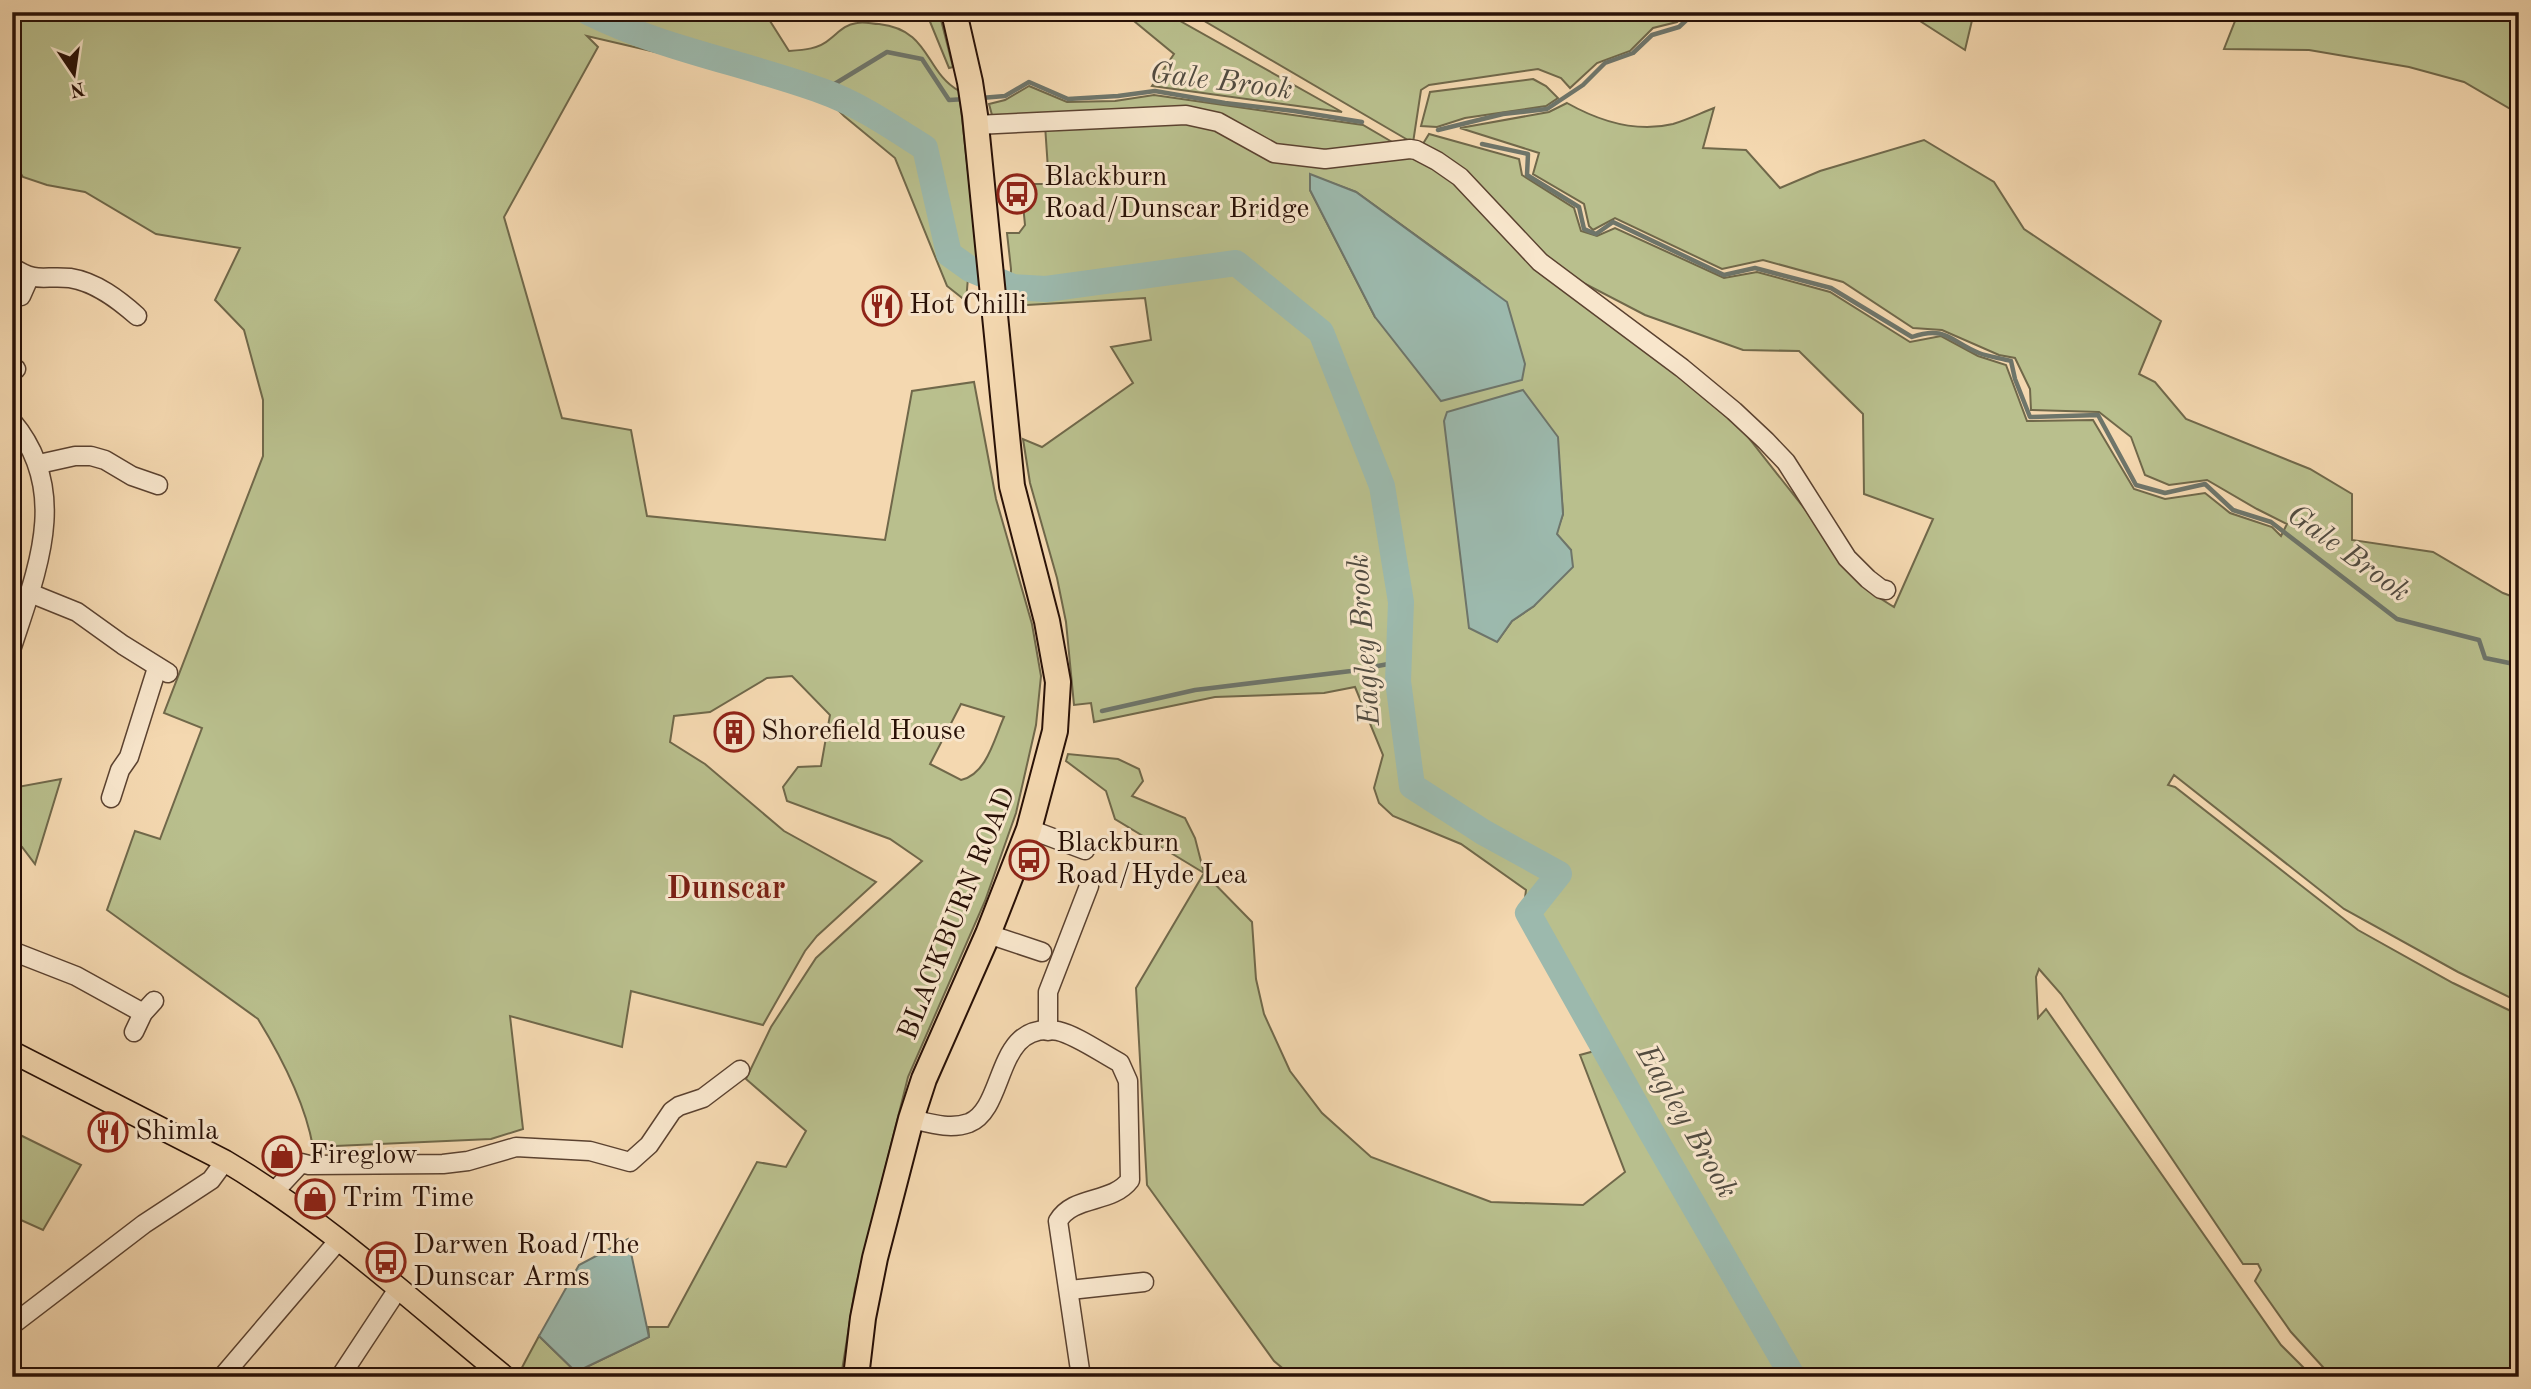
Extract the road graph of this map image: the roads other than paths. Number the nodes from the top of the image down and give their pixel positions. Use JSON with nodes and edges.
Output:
{"nodes":[{"id":1,"x":954,"y":12,"type":"edge"},
{"id":2,"x":976,"y":120,"type":"junction"},
{"id":3,"x":12,"y":267,"type":"edge"},
{"id":4,"x":29,"y":278,"type":"junction"},
{"id":5,"x":21,"y":296,"type":"dead end"},
{"id":6,"x":137,"y":316,"type":"dead end"},
{"id":7,"x":12,"y":421,"type":"edge"},
{"id":8,"x":39,"y":464,"type":"junction"},
{"id":9,"x":164,"y":487,"type":"dead end"},
{"id":10,"x":1886,"y":590,"type":"dead end"},
{"id":11,"x":30,"y":593,"type":"junction"},
{"id":12,"x":13,"y":639,"type":"edge"},
{"id":13,"x":111,"y":798,"type":"dead end"},
{"id":14,"x":1029,"y":830,"type":"junction"},
{"id":15,"x":1085,"y":850,"type":"dead end"},
{"id":16,"x":1089,"y":886,"type":"dead end"},
{"id":17,"x":988,"y":934,"type":"junction"},
{"id":18,"x":12,"y":951,"type":"edge"},
{"id":19,"x":1042,"y":952,"type":"dead end"},
{"id":20,"x":1048,"y":1031,"type":"junction"},
{"id":21,"x":134,"y":1032,"type":"dead end"},
{"id":22,"x":12,"y":1052,"type":"edge"},
{"id":23,"x":740,"y":1070,"type":"dead end"},
{"id":24,"x":911,"y":1119,"type":"junction"},
{"id":25,"x":225,"y":1161,"type":"junction"},
{"id":26,"x":274,"y":1192,"type":"junction"},
{"id":27,"x":338,"y":1241,"type":"junction"},
{"id":28,"x":1138,"y":1279,"type":"dead end"},
{"id":29,"x":398,"y":1289,"type":"junction"},
{"id":30,"x":1070,"y":1290,"type":"junction"},
{"id":31,"x":12,"y":1325,"type":"edge"},
{"id":32,"x":496,"y":1374,"type":"edge"},
{"id":33,"x":222,"y":1377,"type":"edge"},
{"id":34,"x":340,"y":1377,"type":"edge"},
{"id":35,"x":856,"y":1377,"type":"edge"},
{"id":36,"x":1081,"y":1377,"type":"edge"}],
"edges":[{"from":1,"to":2,"type":"highway","name":"BLACKBURN ROAD"},
{"from":2,"to":10,"type":"street"},
{"from":2,"to":14,"type":"highway","name":"BLACKBURN ROAD"},
{"from":3,"to":4,"type":"street"},
{"from":4,"to":5,"type":"street"},
{"from":4,"to":6,"type":"street"},
{"from":7,"to":8,"type":"street"},
{"from":8,"to":9,"type":"street"},
{"from":8,"to":11,"type":"street"},
{"from":11,"to":12,"type":"street"},
{"from":11,"to":13,"type":"street"},
{"from":14,"to":15,"type":"street"},
{"from":14,"to":17,"type":"highway","name":"BLACKBURN ROAD"},
{"from":16,"to":20,"type":"street"},
{"from":17,"to":19,"type":"street"},
{"from":17,"to":24,"type":"highway","name":"BLACKBURN ROAD"},
{"from":18,"to":21,"type":"street"},
{"from":20,"to":24,"type":"street"},
{"from":20,"to":30,"type":"street"},
{"from":22,"to":25,"type":"main road"},
{"from":23,"to":26,"type":"street"},
{"from":24,"to":35,"type":"highway","name":"BLACKBURN ROAD"},
{"from":25,"to":26,"type":"main road"},
{"from":25,"to":31,"type":"street"},
{"from":26,"to":27,"type":"main road"},
{"from":27,"to":29,"type":"main road"},
{"from":27,"to":33,"type":"street"},
{"from":28,"to":30,"type":"street"},
{"from":29,"to":32,"type":"main road"},
{"from":29,"to":34,"type":"street"},
{"from":30,"to":36,"type":"street"}]}
